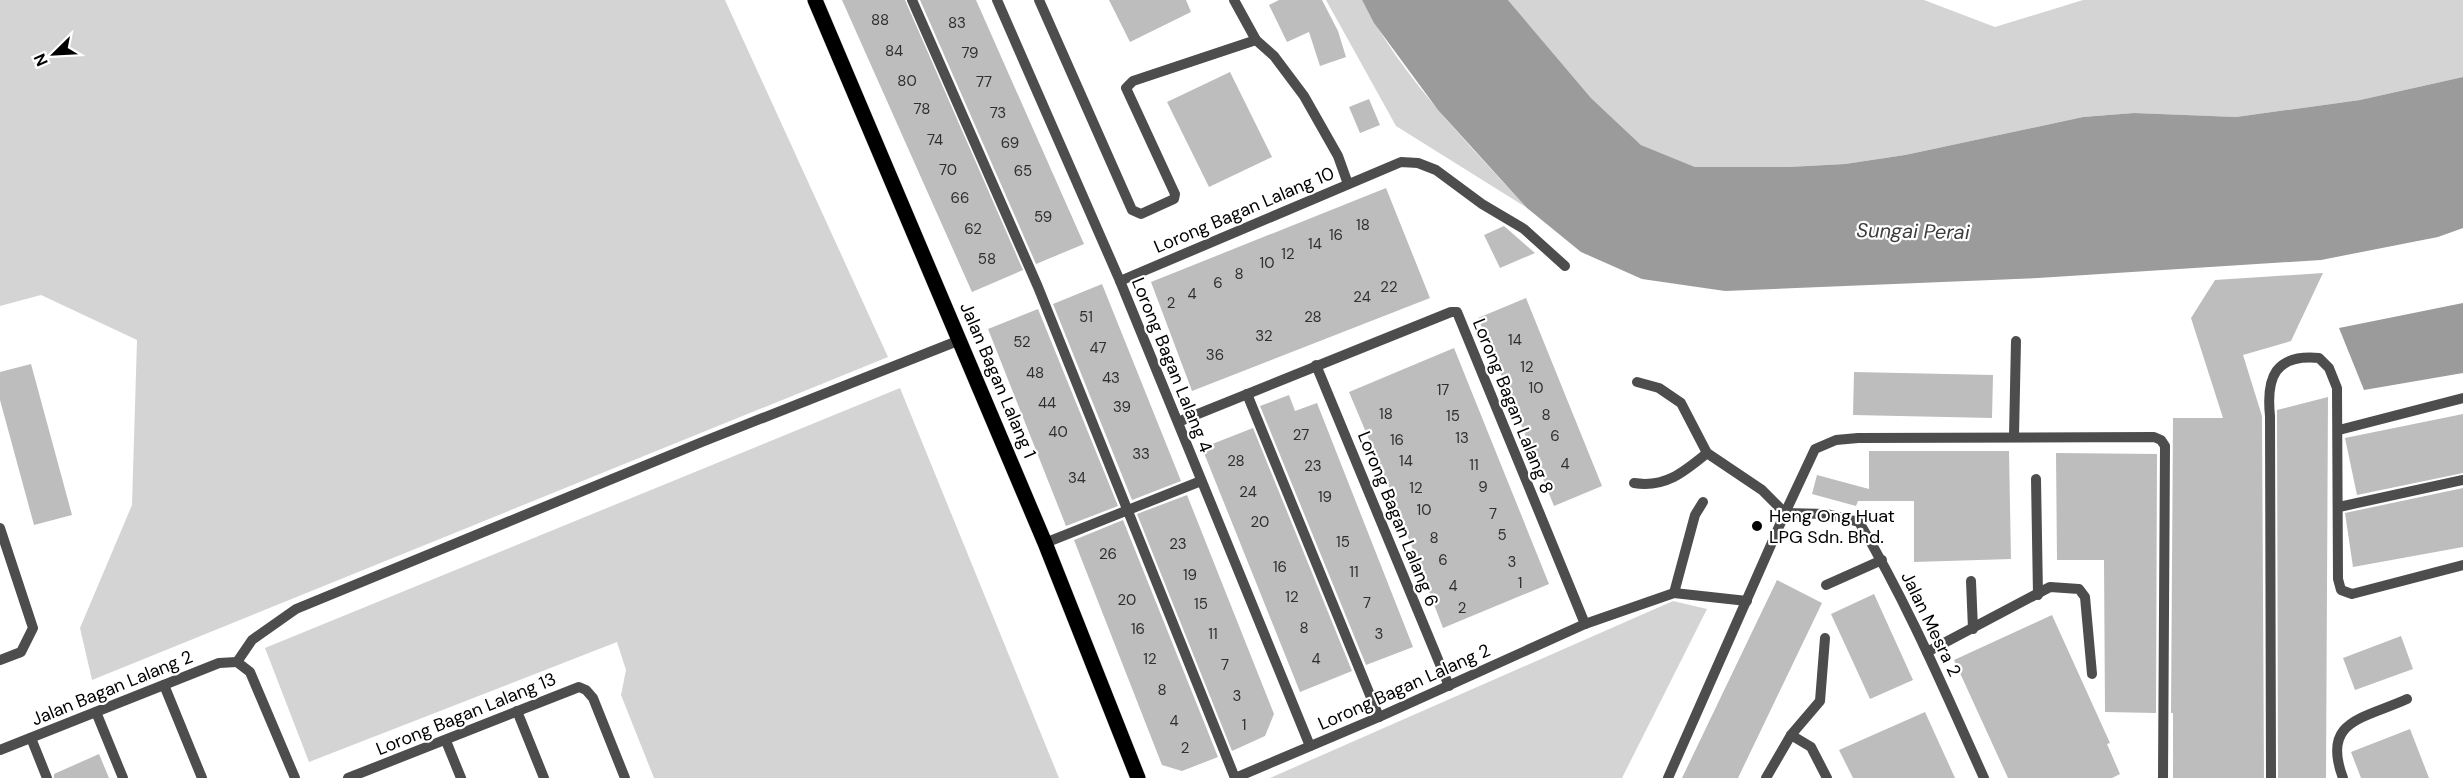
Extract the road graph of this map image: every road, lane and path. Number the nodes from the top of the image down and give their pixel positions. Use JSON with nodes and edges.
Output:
{"nodes":[{"id":1,"x":815,"y":0,"type":"edge"},
{"id":2,"x":912,"y":0,"type":"edge"},
{"id":3,"x":997,"y":0,"type":"edge"},
{"id":4,"x":1039,"y":0,"type":"edge"},
{"id":5,"x":1234,"y":0,"type":"edge"},
{"id":6,"x":1256,"y":40,"type":"junction"},
{"id":7,"x":1348,"y":184,"type":"junction"},
{"id":8,"x":1565,"y":266,"type":"dead end"},
{"id":9,"x":1120,"y":281,"type":"junction"},
{"id":10,"x":960,"y":340,"type":"junction"},
{"id":11,"x":2016,"y":341,"type":"dead end"},
{"id":12,"x":1316,"y":365,"type":"junction"},
{"id":13,"x":1637,"y":382,"type":"dead end"},
{"id":14,"x":1247,"y":394,"type":"junction"},
{"id":15,"x":2463,"y":398,"type":"edge"},
{"id":16,"x":1178,"y":422,"type":"junction"},
{"id":17,"x":2339,"y":430,"type":"junction"},
{"id":18,"x":2014,"y":436,"type":"junction"},
{"id":19,"x":1707,"y":453,"type":"junction"},
{"id":20,"x":2036,"y":479,"type":"dead end"},
{"id":21,"x":2463,"y":480,"type":"edge"},
{"id":22,"x":1201,"y":481,"type":"junction"},
{"id":23,"x":1634,"y":483,"type":"dead end"},
{"id":24,"x":1703,"y":502,"type":"dead end"},
{"id":25,"x":2339,"y":507,"type":"junction"},
{"id":26,"x":1127,"y":510,"type":"junction"},
{"id":27,"x":1785,"y":513,"type":"junction"},
{"id":28,"x":0,"y":528,"type":"edge"},
{"id":29,"x":1045,"y":543,"type":"junction"},
{"id":30,"x":1882,"y":560,"type":"junction"},
{"id":31,"x":2463,"y":565,"type":"edge"},
{"id":32,"x":1971,"y":581,"type":"dead end"},
{"id":33,"x":1826,"y":585,"type":"dead end"},
{"id":34,"x":1674,"y":592,"type":"junction"},
{"id":35,"x":2038,"y":595,"type":"junction"},
{"id":36,"x":1747,"y":601,"type":"junction"},
{"id":37,"x":1585,"y":624,"type":"junction"},
{"id":38,"x":1972,"y":628,"type":"junction"},
{"id":39,"x":1825,"y":638,"type":"dead end"},
{"id":40,"x":1927,"y":652,"type":"junction"},
{"id":41,"x":0,"y":660,"type":"edge"},
{"id":42,"x":237,"y":662,"type":"junction"},
{"id":43,"x":2092,"y":674,"type":"dead end"},
{"id":44,"x":164,"y":685,"type":"junction"},
{"id":45,"x":1449,"y":686,"type":"junction"},
{"id":46,"x":2407,"y":699,"type":"dead end"},
{"id":47,"x":517,"y":711,"type":"junction"},
{"id":48,"x":96,"y":712,"type":"junction"},
{"id":49,"x":1379,"y":717,"type":"junction"},
{"id":50,"x":1791,"y":735,"type":"junction"},
{"id":51,"x":31,"y":738,"type":"junction"},
{"id":52,"x":446,"y":741,"type":"junction"},
{"id":53,"x":1310,"y":746,"type":"junction"},
{"id":54,"x":0,"y":750,"type":"edge"},
{"id":55,"x":375,"y":773,"type":"edge"},
{"id":56,"x":47,"y":778,"type":"edge"},
{"id":57,"x":123,"y":778,"type":"edge"},
{"id":58,"x":202,"y":778,"type":"edge"},
{"id":59,"x":294,"y":778,"type":"edge"},
{"id":60,"x":348,"y":778,"type":"edge"},
{"id":61,"x":460,"y":778,"type":"edge"},
{"id":62,"x":544,"y":778,"type":"edge"},
{"id":63,"x":625,"y":778,"type":"edge"},
{"id":64,"x":1138,"y":778,"type":"edge"},
{"id":65,"x":1235,"y":778,"type":"edge"},
{"id":66,"x":1668,"y":778,"type":"edge"},
{"id":67,"x":1766,"y":778,"type":"edge"},
{"id":68,"x":1827,"y":778,"type":"edge"},
{"id":69,"x":1984,"y":778,"type":"edge"},
{"id":70,"x":2163,"y":778,"type":"edge"},
{"id":71,"x":2271,"y":778,"type":"edge"},
{"id":72,"x":2343,"y":778,"type":"edge"}],
"edges":[{"from":1,"to":10,"type":"main road","name":"Jalan Bagan Lalang 1"},
{"from":2,"to":26,"type":"street"},
{"from":3,"to":9,"type":"street","name":"Lorong Bagan Lalang 4"},
{"from":4,"to":6,"type":"street"},
{"from":5,"to":6,"type":"street"},
{"from":6,"to":7,"type":"street"},
{"from":7,"to":8,"type":"street","name":"Lorong Bagan Lalang 10"},
{"from":7,"to":9,"type":"street","name":"Lorong Bagan Lalang 10"},
{"from":9,"to":16,"type":"street","name":"Lorong Bagan Lalang 4"},
{"from":10,"to":29,"type":"main road","name":"Jalan Bagan Lalang 1"},
{"from":10,"to":42,"type":"street"},
{"from":11,"to":18,"type":"street"},
{"from":12,"to":14,"type":"street","name":"Lorong Bagan Lalang 8"},
{"from":12,"to":37,"type":"street","name":"Lorong Bagan Lalang 8"},
{"from":12,"to":45,"type":"street","name":"Lorong Bagan Lalang 6"},
{"from":13,"to":19,"type":"street"},
{"from":14,"to":16,"type":"street","name":"Lorong Bagan Lalang 8"},
{"from":14,"to":49,"type":"street"},
{"from":15,"to":17,"type":"street"},
{"from":16,"to":22,"type":"street","name":"Lorong Bagan Lalang 4"},
{"from":17,"to":25,"type":"street"},
{"from":17,"to":71,"type":"street"},
{"from":18,"to":27,"type":"street"},
{"from":18,"to":70,"type":"street"},
{"from":19,"to":23,"type":"street"},
{"from":19,"to":27,"type":"street"},
{"from":20,"to":35,"type":"street"},
{"from":21,"to":25,"type":"street"},
{"from":22,"to":26,"type":"street"},
{"from":22,"to":53,"type":"street","name":"Lorong Bagan Lalang 4"},
{"from":24,"to":34,"type":"street"},
{"from":25,"to":31,"type":"street"},
{"from":26,"to":29,"type":"street"},
{"from":26,"to":65,"type":"street"},
{"from":27,"to":30,"type":"street","name":"Jalan Mesra 2"},
{"from":27,"to":36,"type":"street"},
{"from":28,"to":41,"type":"street"},
{"from":29,"to":64,"type":"main road","name":"Jalan Bagan Lalang 1"},
{"from":30,"to":33,"type":"street"},
{"from":30,"to":40,"type":"street","name":"Jalan Mesra 2"},
{"from":32,"to":38,"type":"street"},
{"from":34,"to":36,"type":"street"},
{"from":34,"to":37,"type":"street","name":"Lorong Bagan Lalang 2"},
{"from":35,"to":38,"type":"street"},
{"from":35,"to":43,"type":"street"},
{"from":36,"to":66,"type":"street"},
{"from":37,"to":45,"type":"street","name":"Lorong Bagan Lalang 2"},
{"from":38,"to":40,"type":"street"},
{"from":39,"to":50,"type":"street"},
{"from":40,"to":69,"type":"street","name":"Jalan Mesra 2"},
{"from":42,"to":44,"type":"street","name":"Jalan Bagan Lalang 2"},
{"from":42,"to":59,"type":"street"},
{"from":44,"to":48,"type":"street","name":"Jalan Bagan Lalang 2"},
{"from":44,"to":58,"type":"street"},
{"from":45,"to":49,"type":"street","name":"Lorong Bagan Lalang 2"},
{"from":46,"to":72,"type":"street"},
{"from":47,"to":52,"type":"street","name":"Lorong Bagan Lalang 13"},
{"from":47,"to":62,"type":"street"},
{"from":47,"to":63,"type":"street","name":"Lorong Bagan Lalang 13"},
{"from":48,"to":51,"type":"street","name":"Jalan Bagan Lalang 2"},
{"from":48,"to":57,"type":"street"},
{"from":49,"to":53,"type":"street","name":"Lorong Bagan Lalang 2"},
{"from":50,"to":67,"type":"street"},
{"from":50,"to":68,"type":"street"},
{"from":51,"to":54,"type":"street","name":"Jalan Bagan Lalang 2"},
{"from":51,"to":56,"type":"street"},
{"from":52,"to":55,"type":"street","name":"Lorong Bagan Lalang 13"},
{"from":52,"to":61,"type":"street"},
{"from":53,"to":65,"type":"street","name":"Lorong Bagan Lalang 2"},
{"from":55,"to":60,"type":"street","name":"Lorong Bagan Lalang 13"}]}
